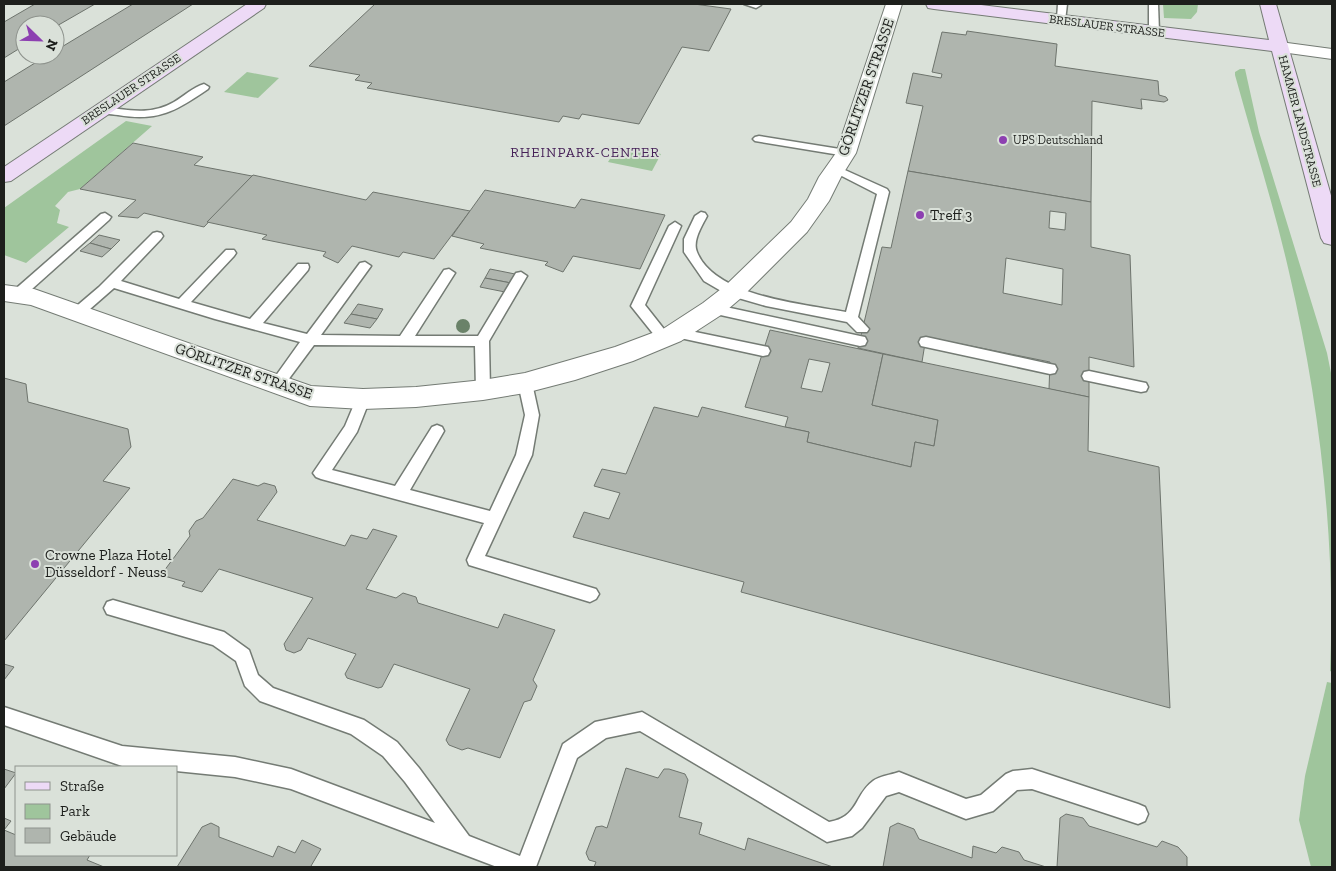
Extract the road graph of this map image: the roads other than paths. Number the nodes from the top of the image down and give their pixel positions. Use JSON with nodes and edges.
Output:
{"nodes":[{"id":1,"x":258,"y":4,"type":"edge"},
{"id":2,"x":894,"y":4,"type":"edge"},
{"id":3,"x":934,"y":4,"type":"edge"},
{"id":4,"x":1152,"y":4,"type":"edge"},
{"id":5,"x":1268,"y":4,"type":"edge"},
{"id":6,"x":1062,"y":12,"type":"edge"},
{"id":7,"x":1154,"y":32,"type":"junction"},
{"id":8,"x":1280,"y":47,"type":"junction"},
{"id":9,"x":1332,"y":54,"type":"edge"},
{"id":10,"x":204,"y":87,"type":"dead end"},
{"id":11,"x":101,"y":109,"type":"junction"},
{"id":12,"x":759,"y":140,"type":"dead end"},
{"id":13,"x":841,"y":161,"type":"junction"},
{"id":14,"x":4,"y":176,"type":"edge"},
{"id":15,"x":701,"y":216,"type":"dead end"},
{"id":16,"x":105,"y":217,"type":"dead end"},
{"id":17,"x":675,"y":226,"type":"dead end"},
{"id":18,"x":157,"y":236,"type":"dead end"},
{"id":19,"x":1332,"y":238,"type":"edge"},
{"id":20,"x":230,"y":253,"type":"dead end"},
{"id":21,"x":365,"y":266,"type":"dead end"},
{"id":22,"x":303,"y":267,"type":"dead end"},
{"id":23,"x":449,"y":273,"type":"dead end"},
{"id":24,"x":521,"y":276,"type":"dead end"},
{"id":25,"x":111,"y":282,"type":"junction"},
{"id":26,"x":733,"y":292,"type":"junction"},
{"id":27,"x":10,"y":294,"type":"edge"},
{"id":28,"x":182,"y":304,"type":"junction"},
{"id":29,"x":712,"y":309,"type":"junction"},
{"id":30,"x":76,"y":313,"type":"junction"},
{"id":31,"x":852,"y":318,"type":"junction"},
{"id":32,"x":253,"y":325,"type":"junction"},
{"id":33,"x":670,"y":335,"type":"junction"},
{"id":34,"x":310,"y":340,"type":"junction"},
{"id":35,"x":404,"y":340,"type":"junction"},
{"id":36,"x":482,"y":341,"type":"junction"},
{"id":37,"x":926,"y":342,"type":"dead end"},
{"id":38,"x":763,"y":351,"type":"dead end"},
{"id":39,"x":1050,"y":368,"type":"dead end"},
{"id":40,"x":1089,"y":376,"type":"dead end"},
{"id":41,"x":525,"y":383,"type":"junction"},
{"id":42,"x":277,"y":384,"type":"junction"},
{"id":43,"x":1142,"y":387,"type":"dead end"},
{"id":44,"x":483,"y":390,"type":"junction"},
{"id":45,"x":363,"y":399,"type":"junction"},
{"id":46,"x":437,"y":431,"type":"dead end"},
{"id":47,"x":399,"y":494,"type":"junction"},
{"id":48,"x":494,"y":519,"type":"junction"},
{"id":49,"x":590,"y":594,"type":"dead end"},
{"id":50,"x":113,"y":608,"type":"dead end"},
{"id":51,"x":4,"y":716,"type":"edge"},
{"id":52,"x":1138,"y":814,"type":"dead end"},
{"id":53,"x":462,"y":844,"type":"junction"},
{"id":54,"x":524,"y":867,"type":"edge"}],
"edges":[{"from":1,"to":11,"type":"street","name":"BRESLAUER STRASSE"},
{"from":2,"to":13,"type":"street","name":"GÖRLITZER STRASSE"},
{"from":3,"to":6,"type":"street","name":"BRESLAUER STRASSE"},
{"from":4,"to":7,"type":"lane"},
{"from":5,"to":8,"type":"street","name":"HAMMER LANDSTRASSE"},
{"from":6,"to":7,"type":"street","name":"BRESLAUER STRASSE"},
{"from":7,"to":8,"type":"street","name":"BRESLAUER STRASSE"},
{"from":8,"to":9,"type":"street"},
{"from":8,"to":19,"type":"street","name":"HAMMER LANDSTRASSE"},
{"from":10,"to":11,"type":"lane"},
{"from":11,"to":14,"type":"street","name":"BRESLAUER STRASSE"},
{"from":12,"to":13,"type":"lane"},
{"from":13,"to":26,"type":"street","name":"GÖRLITZER STRASSE"},
{"from":13,"to":31,"type":"lane"},
{"from":15,"to":26,"type":"lane"},
{"from":16,"to":27,"type":"lane"},
{"from":17,"to":33,"type":"lane"},
{"from":18,"to":25,"type":"lane"},
{"from":20,"to":28,"type":"lane"},
{"from":21,"to":34,"type":"lane"},
{"from":22,"to":32,"type":"lane"},
{"from":23,"to":35,"type":"lane"},
{"from":24,"to":36,"type":"lane"},
{"from":25,"to":28,"type":"lane"},
{"from":25,"to":30,"type":"lane"},
{"from":26,"to":29,"type":"street","name":"GÖRLITZER STRASSE"},
{"from":26,"to":31,"type":"lane"},
{"from":27,"to":30,"type":"street","name":"GÖRLITZER STRASSE"},
{"from":28,"to":32,"type":"lane"},
{"from":29,"to":31,"type":"lane"},
{"from":29,"to":33,"type":"street","name":"GÖRLITZER STRASSE"},
{"from":30,"to":42,"type":"street","name":"GÖRLITZER STRASSE"},
{"from":32,"to":34,"type":"lane"},
{"from":33,"to":38,"type":"lane"},
{"from":33,"to":41,"type":"street","name":"GÖRLITZER STRASSE"},
{"from":34,"to":35,"type":"lane"},
{"from":34,"to":42,"type":"lane"},
{"from":35,"to":36,"type":"lane"},
{"from":36,"to":44,"type":"lane"},
{"from":37,"to":39,"type":"lane"},
{"from":40,"to":43,"type":"lane"},
{"from":41,"to":44,"type":"street","name":"GÖRLITZER STRASSE"},
{"from":41,"to":48,"type":"lane"},
{"from":42,"to":45,"type":"street","name":"GÖRLITZER STRASSE"},
{"from":44,"to":45,"type":"street","name":"GÖRLITZER STRASSE"},
{"from":45,"to":47,"type":"lane"},
{"from":46,"to":47,"type":"lane"},
{"from":47,"to":48,"type":"lane"},
{"from":48,"to":49,"type":"lane"},
{"from":50,"to":53,"type":"lane"},
{"from":51,"to":53,"type":"lane"},
{"from":52,"to":54,"type":"lane"},
{"from":53,"to":54,"type":"lane"}]}
